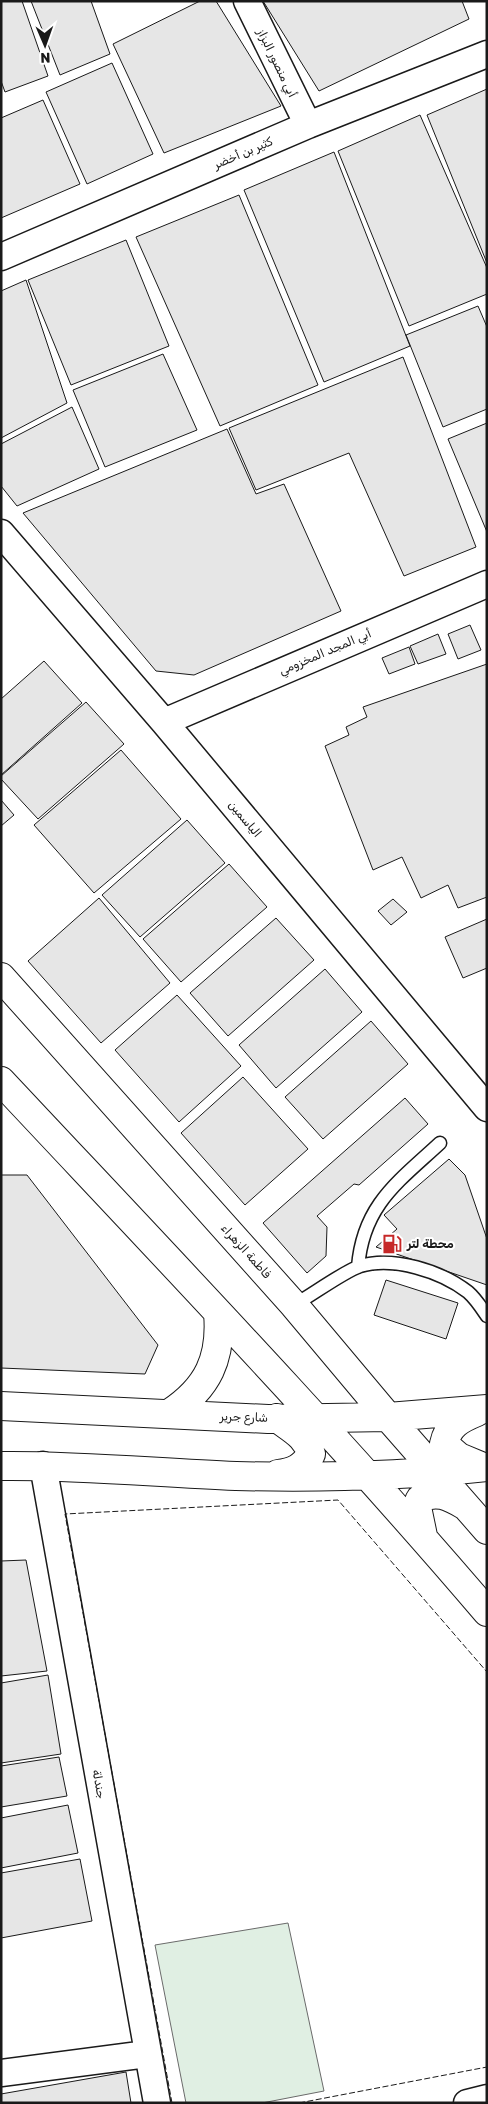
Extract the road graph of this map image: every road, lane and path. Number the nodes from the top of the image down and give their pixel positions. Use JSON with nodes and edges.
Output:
{"nodes":[{"id":1,"x":247,"y":1,"type":"edge"},
{"id":2,"x":487,"y":54,"type":"edge"},
{"id":3,"x":308,"y":125,"type":"junction"},
{"id":4,"x":1,"y":257,"type":"edge"},
{"id":5,"x":1,"y":533,"type":"edge"},
{"id":6,"x":487,"y":584,"type":"edge"},
{"id":7,"x":164,"y":722,"type":"junction"},
{"id":8,"x":1,"y":977,"type":"edge"},
{"id":9,"x":1,"y":1081,"type":"edge"},
{"id":10,"x":487,"y":1108,"type":"edge"},
{"id":11,"x":440,"y":1143,"type":"dead end"},
{"id":12,"x":358,"y":1267,"type":"junction"},
{"id":13,"x":294,"y":1305,"type":"junction"},
{"id":14,"x":218,"y":1312,"type":"junction"},
{"id":15,"x":487,"y":1316,"type":"edge"},
{"id":16,"x":340,"y":1360,"type":"junction"},
{"id":17,"x":290,"y":1390,"type":"junction"},
{"id":18,"x":1,"y":1406,"type":"edge"},
{"id":19,"x":485,"y":1410,"type":"edge"},
{"id":20,"x":170,"y":1413,"type":"junction"},
{"id":21,"x":388,"y":1417,"type":"junction"},
{"id":22,"x":277,"y":1418,"type":"junction"},
{"id":23,"x":317,"y":1419,"type":"junction"},
{"id":24,"x":1,"y":1466,"type":"edge"},
{"id":25,"x":42,"y":1466,"type":"junction"},
{"id":26,"x":485,"y":1467,"type":"edge"},
{"id":27,"x":434,"y":1472,"type":"junction"},
{"id":28,"x":368,"y":1475,"type":"junction"},
{"id":29,"x":259,"y":1476,"type":"junction"},
{"id":30,"x":465,"y":1506,"type":"junction"},
{"id":31,"x":487,"y":1530,"type":"edge"},
{"id":32,"x":423,"y":1536,"type":"junction"},
{"id":33,"x":487,"y":1612,"type":"edge"},
{"id":34,"x":147,"y":2054,"type":"junction"},
{"id":35,"x":2,"y":2067,"type":"edge"},
{"id":36,"x":487,"y":2098,"type":"edge"},
{"id":37,"x":157,"y":2103,"type":"edge"},
{"id":38,"x":467,"y":2103,"type":"edge"}],
"edges":[{"from":1,"to":3,"type":"street","name":"أبي منصور البزاز"},
{"from":2,"to":3,"type":"street","name":"كثير بن أخضر"},
{"from":3,"to":4,"type":"street","name":"كثير بن أخضر"},
{"from":5,"to":7,"type":"street","name":"الياسمين"},
{"from":6,"to":7,"type":"street","name":"أبي المجد المخزومي"},
{"from":7,"to":10,"type":"street","name":"الياسمين"},
{"from":8,"to":13,"type":"main road","name":"فاطمة الزهراء"},
{"from":9,"to":14,"type":"main road"},
{"from":11,"to":12,"type":"lane"},
{"from":12,"to":13,"type":"lane"},
{"from":12,"to":15,"type":"lane"},
{"from":13,"to":16,"type":"main road","name":"فاطمة الزهراء"},
{"from":14,"to":17,"type":"main road"},
{"from":14,"to":20,"type":"main road"},
{"from":16,"to":17,"type":"main road"},
{"from":16,"to":21,"type":"main road","name":"فاطمة الزهراء"},
{"from":17,"to":23,"type":"main road"},
{"from":18,"to":20,"type":"main road","name":"شارع جرير"},
{"from":19,"to":21,"type":"main road","name":"شارع جرير"},
{"from":19,"to":26,"type":"main road"},
{"from":20,"to":22,"type":"main road","name":"شارع جرير"},
{"from":21,"to":23,"type":"main road","name":"شارع جرير"},
{"from":21,"to":27,"type":"main road","name":"فاطمة الزهراء"},
{"from":22,"to":23,"type":"main road","name":"شارع جرير"},
{"from":22,"to":29,"type":"main road"},
{"from":23,"to":28,"type":"main road"},
{"from":24,"to":25,"type":"main road"},
{"from":25,"to":29,"type":"main road"},
{"from":25,"to":34,"type":"street","name":"جندلة"},
{"from":26,"to":27,"type":"main road"},
{"from":27,"to":28,"type":"main road"},
{"from":27,"to":30,"type":"main road","name":"فاطمة الزهراء"},
{"from":28,"to":29,"type":"main road"},
{"from":28,"to":32,"type":"main road"},
{"from":30,"to":31,"type":"main road","name":"فاطمة الزهراء"},
{"from":30,"to":32,"type":"main road"},
{"from":32,"to":33,"type":"main road"},
{"from":34,"to":35,"type":"street"},
{"from":34,"to":37,"type":"street","name":"جندلة"},
{"from":36,"to":38,"type":"street"}]}
